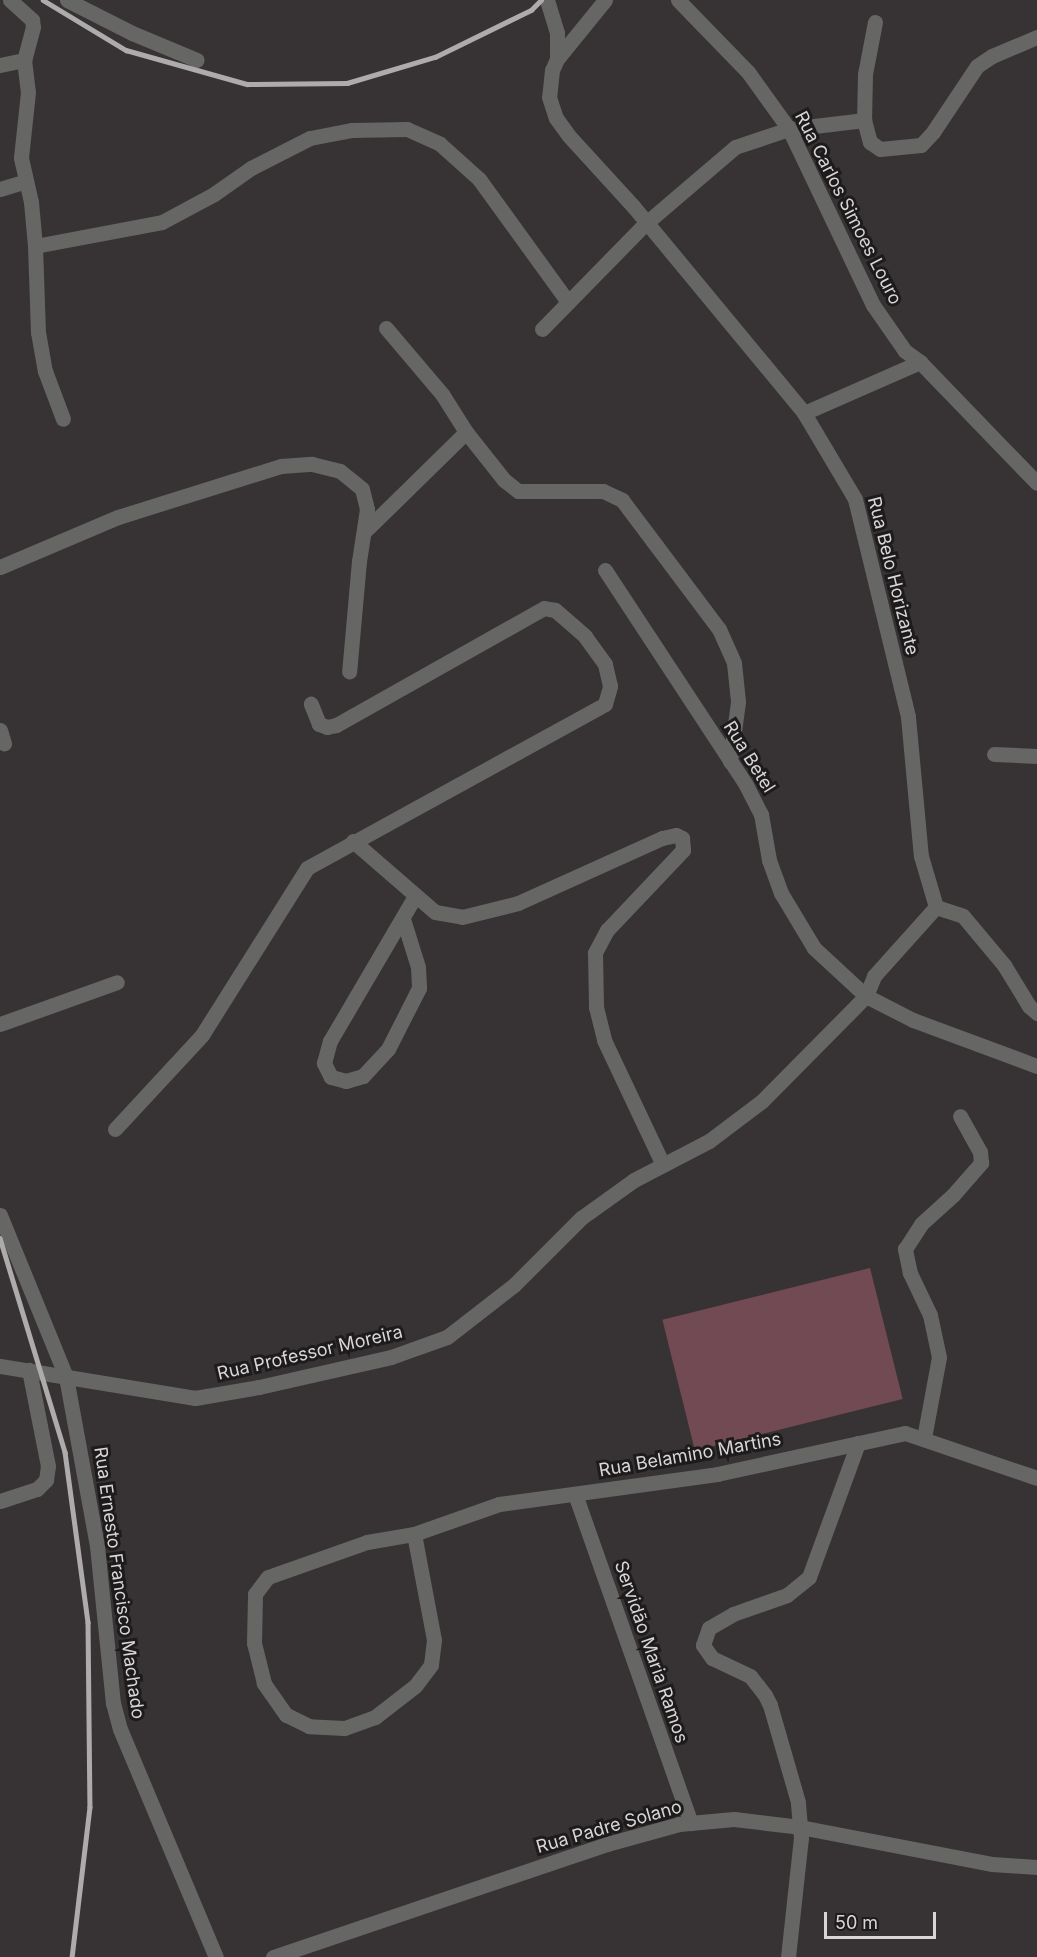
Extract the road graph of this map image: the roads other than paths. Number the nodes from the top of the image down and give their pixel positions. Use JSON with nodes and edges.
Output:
{"nodes":[{"id":1,"x":10,"y":0,"type":"edge"},
{"id":2,"x":67,"y":0,"type":"edge"},
{"id":3,"x":547,"y":0,"type":"edge"},
{"id":4,"x":605,"y":0,"type":"edge"},
{"id":5,"x":678,"y":0,"type":"edge"},
{"id":6,"x":876,"y":22,"type":"dead end"},
{"id":7,"x":1037,"y":37,"type":"edge"},
{"id":8,"x":557,"y":59,"type":"junction"},
{"id":9,"x":24,"y":60,"type":"junction"},
{"id":10,"x":197,"y":60,"type":"dead end"},
{"id":11,"x":0,"y":65,"type":"edge"},
{"id":12,"x":864,"y":120,"type":"junction"},
{"id":13,"x":789,"y":129,"type":"junction"},
{"id":14,"x":26,"y":181,"type":"junction"},
{"id":15,"x":0,"y":189,"type":"edge"},
{"id":16,"x":645,"y":224,"type":"junction"},
{"id":17,"x":35,"y":246,"type":"junction"},
{"id":18,"x":568,"y":302,"type":"junction"},
{"id":19,"x":386,"y":328,"type":"dead end"},
{"id":20,"x":542,"y":329,"type":"dead end"},
{"id":21,"x":920,"y":362,"type":"junction"},
{"id":22,"x":804,"y":413,"type":"junction"},
{"id":23,"x":63,"y":418,"type":"dead end"},
{"id":24,"x":466,"y":432,"type":"junction"},
{"id":25,"x":1037,"y":483,"type":"edge"},
{"id":26,"x":364,"y":532,"type":"junction"},
{"id":27,"x":0,"y":567,"type":"edge"},
{"id":28,"x":605,"y":570,"type":"dead end"},
{"id":29,"x":349,"y":672,"type":"dead end"},
{"id":30,"x":311,"y":704,"type":"dead end"},
{"id":31,"x":994,"y":754,"type":"dead end"},
{"id":32,"x":1037,"y":756,"type":"edge"},
{"id":33,"x":730,"y":760,"type":"junction"},
{"id":34,"x":353,"y":841,"type":"junction"},
{"id":35,"x":415,"y":896,"type":"junction"},
{"id":36,"x":936,"y":907,"type":"junction"},
{"id":37,"x":403,"y":919,"type":"junction"},
{"id":38,"x":117,"y":982,"type":"dead end"},
{"id":39,"x":866,"y":996,"type":"junction"},
{"id":40,"x":1034,"y":1004,"type":"edge"},
{"id":41,"x":0,"y":1024,"type":"edge"},
{"id":42,"x":1037,"y":1066,"type":"edge"},
{"id":43,"x":960,"y":1116,"type":"dead end"},
{"id":44,"x":115,"y":1130,"type":"dead end"},
{"id":45,"x":663,"y":1165,"type":"junction"},
{"id":46,"x":0,"y":1215,"type":"edge"},
{"id":47,"x":0,"y":1366,"type":"edge"},
{"id":48,"x":29,"y":1370,"type":"junction"},
{"id":49,"x":66,"y":1377,"type":"junction"},
{"id":50,"x":924,"y":1438,"type":"junction"},
{"id":51,"x":858,"y":1443,"type":"junction"},
{"id":52,"x":1037,"y":1478,"type":"edge"},
{"id":53,"x":574,"y":1494,"type":"junction"},
{"id":54,"x":0,"y":1502,"type":"edge"},
{"id":55,"x":414,"y":1534,"type":"junction"},
{"id":56,"x":691,"y":1823,"type":"junction"},
{"id":57,"x":800,"y":1827,"type":"junction"},
{"id":58,"x":1037,"y":1867,"type":"edge"},
{"id":59,"x":301,"y":1952,"type":"edge"},
{"id":60,"x":216,"y":1957,"type":"edge"},
{"id":61,"x":273,"y":1957,"type":"edge"},
{"id":62,"x":788,"y":1957,"type":"edge"}],
"edges":[{"from":1,"to":9,"type":"street"},
{"from":2,"to":10,"type":"street"},
{"from":3,"to":8,"type":"street"},
{"from":4,"to":8,"type":"street"},
{"from":5,"to":13,"type":"street","name":"Rua Carlos Simoes Louro"},
{"from":6,"to":12,"type":"street"},
{"from":7,"to":12,"type":"street"},
{"from":8,"to":16,"type":"street","name":"Rua Belo Horizante"},
{"from":9,"to":11,"type":"street"},
{"from":9,"to":14,"type":"street"},
{"from":12,"to":13,"type":"street"},
{"from":13,"to":16,"type":"street"},
{"from":13,"to":21,"type":"street","name":"Rua Carlos Simoes Louro"},
{"from":14,"to":15,"type":"street"},
{"from":14,"to":17,"type":"street"},
{"from":16,"to":18,"type":"street"},
{"from":16,"to":22,"type":"street","name":"Rua Belo Horizante"},
{"from":17,"to":18,"type":"street"},
{"from":17,"to":23,"type":"street"},
{"from":18,"to":20,"type":"street"},
{"from":19,"to":24,"type":"street"},
{"from":21,"to":22,"type":"street"},
{"from":21,"to":25,"type":"street","name":"Rua Carlos Simoes Louro"},
{"from":22,"to":36,"type":"street","name":"Rua Belo Horizante"},
{"from":24,"to":26,"type":"street"},
{"from":24,"to":33,"type":"street"},
{"from":26,"to":27,"type":"street"},
{"from":26,"to":29,"type":"street"},
{"from":28,"to":33,"type":"street","name":"Rua Betel"},
{"from":30,"to":34,"type":"street"},
{"from":31,"to":32,"type":"street"},
{"from":33,"to":39,"type":"street","name":"Rua Betel"},
{"from":34,"to":35,"type":"street"},
{"from":34,"to":44,"type":"street"},
{"from":35,"to":37,"type":"street"},
{"from":35,"to":45,"type":"street"},
{"from":36,"to":39,"type":"street","name":"Rua Professor Moreira"},
{"from":36,"to":40,"type":"street"},
{"from":37,"to":37,"type":"street"},
{"from":38,"to":41,"type":"street"},
{"from":39,"to":42,"type":"street"},
{"from":39,"to":45,"type":"street","name":"Rua Professor Moreira"},
{"from":43,"to":50,"type":"street"},
{"from":45,"to":49,"type":"street","name":"Rua Professor Moreira"},
{"from":46,"to":49,"type":"street","name":"Rua Ernesto Francisco Machado"},
{"from":47,"to":48,"type":"street","name":"Rua Professor Moreira"},
{"from":48,"to":49,"type":"street","name":"Rua Professor Moreira"},
{"from":48,"to":54,"type":"street"},
{"from":49,"to":60,"type":"street","name":"Rua Ernesto Francisco Machado"},
{"from":50,"to":51,"type":"street","name":"Rua Belamino Martins"},
{"from":50,"to":52,"type":"street","name":"Rua Belamino Martins"},
{"from":51,"to":53,"type":"street","name":"Rua Belamino Martins"},
{"from":51,"to":57,"type":"street"},
{"from":53,"to":55,"type":"street","name":"Rua Belamino Martins"},
{"from":53,"to":56,"type":"street","name":"Servidão Maria Ramos"},
{"from":55,"to":55,"type":"street"},
{"from":56,"to":57,"type":"street","name":"Rua Padre Solano"},
{"from":56,"to":59,"type":"street","name":"Rua Padre Solano"},
{"from":57,"to":58,"type":"street","name":"Rua Padre Solano"},
{"from":57,"to":62,"type":"street"},
{"from":59,"to":61,"type":"street","name":"Rua Padre Solano"}]}
